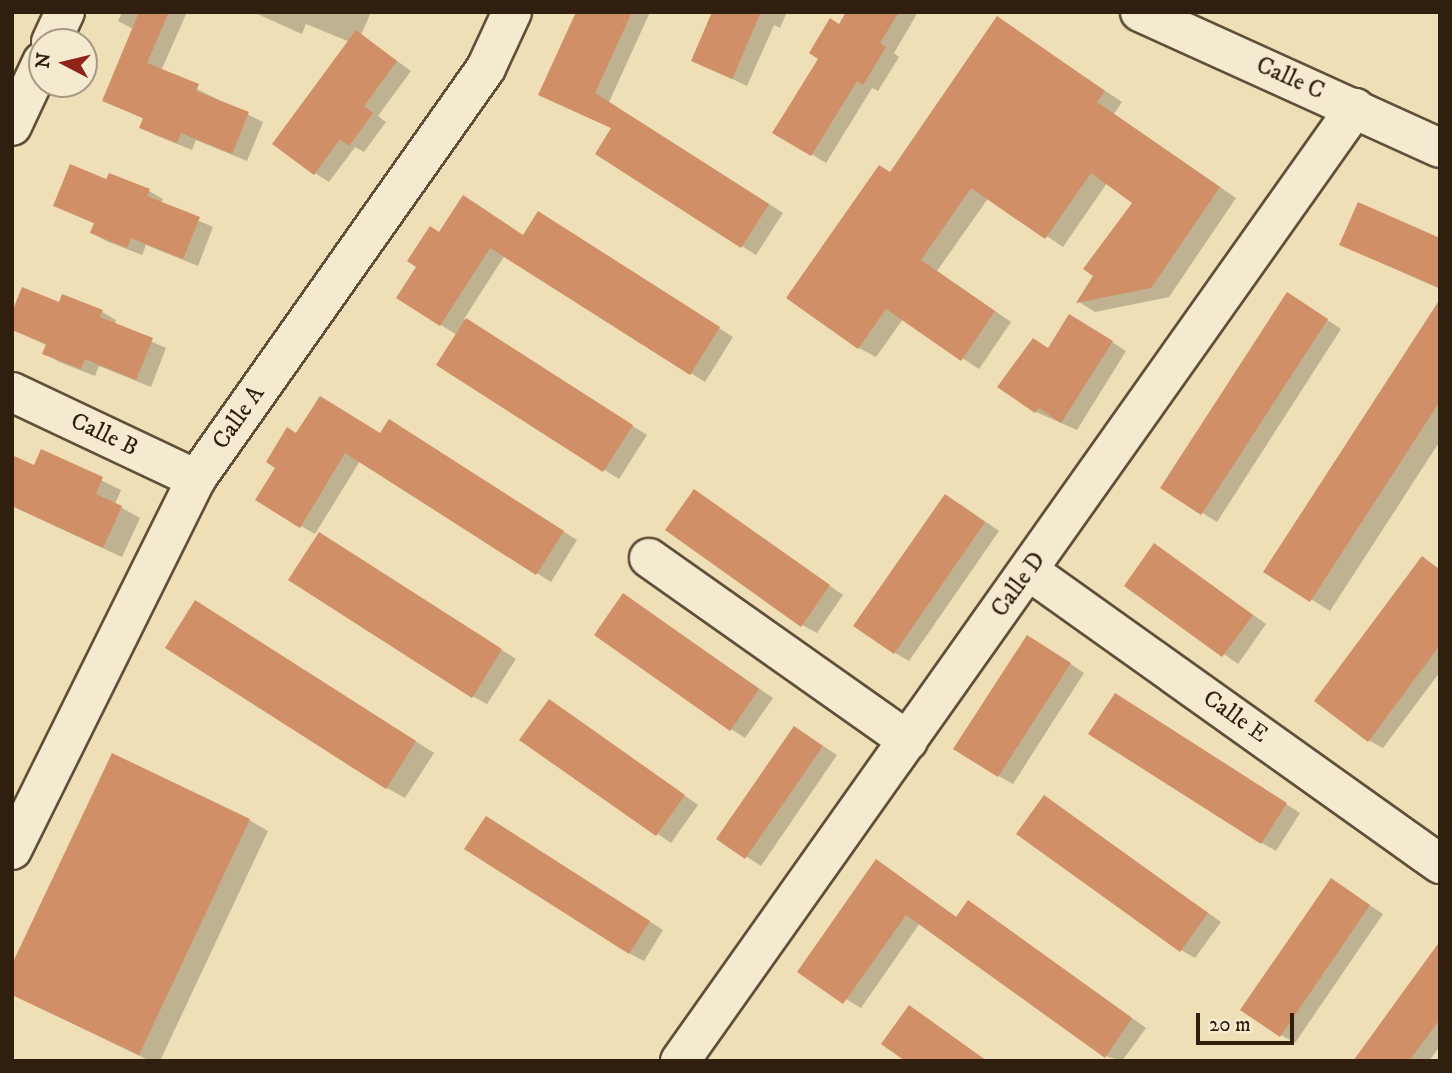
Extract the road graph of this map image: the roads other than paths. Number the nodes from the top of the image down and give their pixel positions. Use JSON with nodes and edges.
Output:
{"nodes":[{"id":1,"x":65,"y":12,"type":"edge"},
{"id":2,"x":512,"y":12,"type":"edge"},
{"id":3,"x":1140,"y":12,"type":"edge"},
{"id":4,"x":58,"y":28,"type":"edge"},
{"id":5,"x":28,"y":92,"type":"edge"},
{"id":6,"x":1355,"y":108,"type":"junction"},
{"id":7,"x":12,"y":126,"type":"edge"},
{"id":8,"x":1440,"y":148,"type":"edge"},
{"id":9,"x":12,"y":392,"type":"edge"},
{"id":10,"x":196,"y":479,"type":"junction"},
{"id":11,"x":649,"y":558,"type":"dead end"},
{"id":12,"x":1029,"y":571,"type":"junction"},
{"id":13,"x":908,"y":741,"type":"junction"},
{"id":14,"x":12,"y":850,"type":"edge"},
{"id":15,"x":1440,"y":864,"type":"edge"},
{"id":16,"x":680,"y":1061,"type":"edge"}],
"edges":[{"from":1,"to":4,"type":"street"},
{"from":2,"to":10,"type":"street","name":"Calle A"},
{"from":3,"to":6,"type":"street","name":"Calle C"},
{"from":5,"to":7,"type":"street"},
{"from":6,"to":8,"type":"street","name":"Calle C"},
{"from":6,"to":12,"type":"street","name":"Calle D"},
{"from":9,"to":10,"type":"street","name":"Calle B"},
{"from":10,"to":14,"type":"street","name":"Calle A"},
{"from":11,"to":13,"type":"street"},
{"from":12,"to":13,"type":"street","name":"Calle D"},
{"from":12,"to":15,"type":"street","name":"Calle E"},
{"from":13,"to":16,"type":"street","name":"Calle D"}]}
